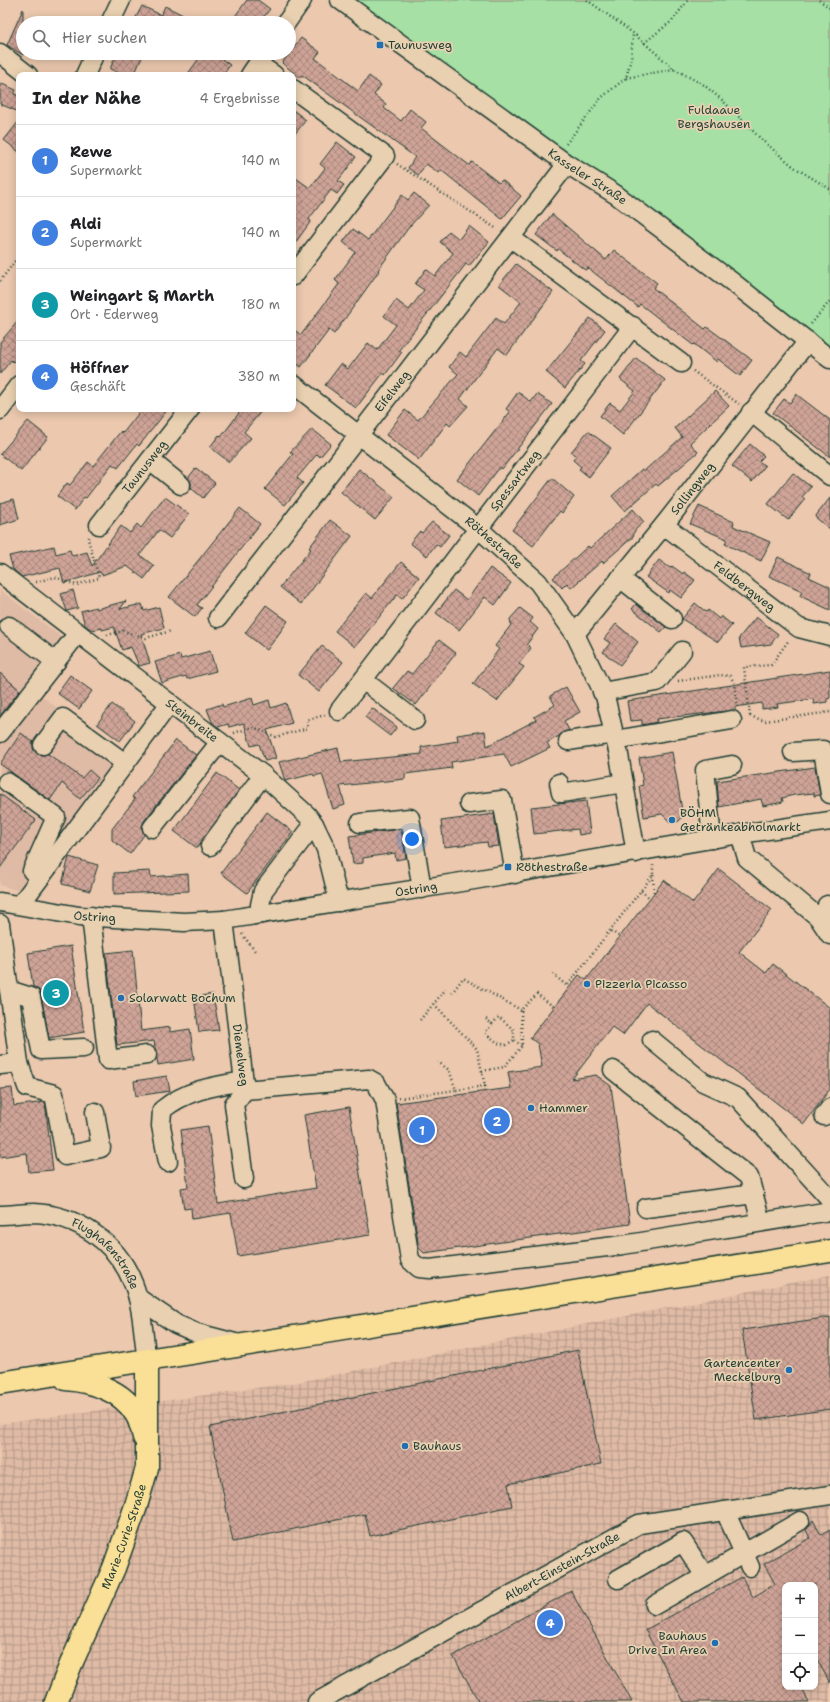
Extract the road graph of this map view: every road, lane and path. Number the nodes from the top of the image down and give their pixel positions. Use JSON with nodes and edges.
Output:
{"nodes":[{"id":1,"x":121,"y":0,"type":"edge"},
{"id":2,"x":302,"y":0,"type":"edge"},
{"id":3,"x":340,"y":0,"type":"edge"},
{"id":4,"x":587,"y":0,"type":"edge"},
{"id":5,"x":688,"y":0,"type":"edge"},
{"id":6,"x":819,"y":0,"type":"edge"},
{"id":7,"x":830,"y":8,"type":"edge"},
{"id":8,"x":113,"y":16,"type":"edge"},
{"id":9,"x":291,"y":16,"type":"edge"},
{"id":10,"x":633,"y":33,"type":"junction"},
{"id":11,"x":644,"y":42,"type":"junction"},
{"id":12,"x":0,"y":53,"type":"edge"},
{"id":13,"x":92,"y":60,"type":"edge"},
{"id":14,"x":258,"y":64,"type":"edge"},
{"id":15,"x":674,"y":69,"type":"junction"},
{"id":16,"x":24,"y":72,"type":"edge"},
{"id":17,"x":86,"y":72,"type":"edge"},
{"id":18,"x":270,"y":72,"type":"edge"},
{"id":19,"x":626,"y":78,"type":"junction"},
{"id":20,"x":296,"y":91,"type":"edge"},
{"id":21,"x":385,"y":156,"type":"junction"},
{"id":22,"x":562,"y":160,"type":"junction"},
{"id":23,"x":830,"y":189,"type":"edge"},
{"id":24,"x":511,"y":238,"type":"junction"},
{"id":25,"x":16,"y":260,"type":"edge"},
{"id":26,"x":296,"y":272,"type":"edge"},
{"id":27,"x":0,"y":281,"type":"edge"},
{"id":28,"x":830,"y":301,"type":"edge"},
{"id":29,"x":633,"y":326,"type":"junction"},
{"id":30,"x":805,"y":339,"type":"junction"},
{"id":31,"x":830,"y":359,"type":"edge"},
{"id":32,"x":681,"y":363,"type":"joint"},
{"id":33,"x":296,"y":386,"type":"edge"},
{"id":34,"x":16,"y":389,"type":"edge"},
{"id":35,"x":0,"y":410,"type":"edge"},
{"id":36,"x":188,"y":412,"type":"edge"},
{"id":37,"x":751,"y":412,"type":"junction"},
{"id":38,"x":359,"y":436,"type":"junction"},
{"id":39,"x":148,"y":463,"type":"junction"},
{"id":40,"x":830,"y":476,"type":"edge"},
{"id":41,"x":177,"y":486,"type":"dead end"},
{"id":42,"x":99,"y":525,"type":"joint"},
{"id":43,"x":664,"y":525,"type":"junction"},
{"id":44,"x":480,"y":529,"type":"junction"},
{"id":45,"x":0,"y":573,"type":"edge"},
{"id":46,"x":620,"y":578,"type":"junction"},
{"id":47,"x":18,"y":587,"type":"junction"},
{"id":48,"x":218,"y":618,"type":"dead end"},
{"id":49,"x":672,"y":619,"type":"dead end"},
{"id":50,"x":9,"y":626,"type":"dead end"},
{"id":51,"x":799,"y":628,"type":"junction"},
{"id":52,"x":171,"y":631,"type":"dead end"},
{"id":53,"x":575,"y":634,"type":"junction"},
{"id":54,"x":830,"y":636,"type":"edge"},
{"id":55,"x":83,"y":637,"type":"junction"},
{"id":56,"x":682,"y":651,"type":"dead end"},
{"id":57,"x":56,"y":662,"type":"junction"},
{"id":58,"x":363,"y":680,"type":"junction"},
{"id":59,"x":657,"y":682,"type":"junction"},
{"id":60,"x":602,"y":692,"type":"junction"},
{"id":61,"x":170,"y":703,"type":"junction"},
{"id":62,"x":339,"y":711,"type":"joint"},
{"id":63,"x":830,"y":712,"type":"edge"},
{"id":64,"x":750,"y":716,"type":"junction"},
{"id":65,"x":736,"y":719,"type":"junction"},
{"id":66,"x":415,"y":720,"type":"dead end"},
{"id":67,"x":0,"y":733,"type":"edge"},
{"id":68,"x":614,"y":737,"type":"junction"},
{"id":69,"x":218,"y":741,"type":"junction"},
{"id":70,"x":568,"y":741,"type":"dead end"},
{"id":71,"x":43,"y":745,"type":"dead end"},
{"id":72,"x":793,"y":752,"type":"dead end"},
{"id":73,"x":125,"y":763,"type":"junction"},
{"id":74,"x":732,"y":765,"type":"dead end"},
{"id":75,"x":263,"y":776,"type":"junction"},
{"id":76,"x":7,"y":782,"type":"dead end"},
{"id":77,"x":559,"y":783,"type":"dead end"},
{"id":78,"x":624,"y":783,"type":"junction"},
{"id":79,"x":830,"y":794,"type":"edge"},
{"id":80,"x":469,"y":804,"type":"dead end"},
{"id":81,"x":830,"y":821,"type":"edge"},
{"id":82,"x":360,"y":823,"type":"dead end"},
{"id":83,"x":314,"y":824,"type":"junction"},
{"id":84,"x":152,"y":828,"type":"dead end"},
{"id":85,"x":740,"y":834,"type":"junction"},
{"id":86,"x":712,"y":839,"type":"junction"},
{"id":87,"x":210,"y":846,"type":"dead end"},
{"id":88,"x":645,"y":852,"type":"junction"},
{"id":89,"x":515,"y":874,"type":"junction"},
{"id":90,"x":653,"y":874,"type":"junction"},
{"id":91,"x":41,"y":877,"type":"junction"},
{"id":92,"x":422,"y":889,"type":"junction"},
{"id":93,"x":641,"y":891,"type":"junction"},
{"id":94,"x":654,"y":892,"type":"dead end"},
{"id":95,"x":650,"y":898,"type":"dead end"},
{"id":96,"x":0,"y":902,"type":"edge"},
{"id":97,"x":338,"y":902,"type":"junction"},
{"id":98,"x":20,"y":905,"type":"junction"},
{"id":99,"x":261,"y":914,"type":"junction"},
{"id":100,"x":90,"y":916,"type":"junction"},
{"id":101,"x":230,"y":919,"type":"junction"},
{"id":102,"x":0,"y":924,"type":"edge"},
{"id":103,"x":611,"y":930,"type":"junction"},
{"id":104,"x":830,"y":935,"type":"edge"},
{"id":105,"x":620,"y":937,"type":"dead end"},
{"id":106,"x":255,"y":951,"type":"dead end"},
{"id":107,"x":553,"y":974,"type":"dead end"},
{"id":108,"x":446,"y":989,"type":"dead end"},
{"id":109,"x":9,"y":990,"type":"junction"},
{"id":110,"x":452,"y":993,"type":"dead end"},
{"id":111,"x":434,"y":1004,"type":"junction"},
{"id":112,"x":554,"y":1007,"type":"dead end"},
{"id":113,"x":521,"y":1010,"type":"junction"},
{"id":114,"x":486,"y":1019,"type":"dead end"},
{"id":115,"x":420,"y":1020,"type":"dead end"},
{"id":116,"x":492,"y":1024,"type":"junction"},
{"id":117,"x":514,"y":1040,"type":"junction"},
{"id":118,"x":652,"y":1040,"type":"dead end"},
{"id":119,"x":522,"y":1046,"type":"junction"},
{"id":120,"x":84,"y":1048,"type":"dead end"},
{"id":121,"x":147,"y":1055,"type":"dead end"},
{"id":122,"x":438,"y":1062,"type":"dead end"},
{"id":123,"x":19,"y":1063,"type":"junction"},
{"id":124,"x":0,"y":1066,"type":"edge"},
{"id":125,"x":613,"y":1070,"type":"dead end"},
{"id":126,"x":482,"y":1071,"type":"junction"},
{"id":127,"x":245,"y":1086,"type":"junction"},
{"id":128,"x":485,"y":1086,"type":"junction"},
{"id":129,"x":456,"y":1090,"type":"junction"},
{"id":130,"x":486,"y":1091,"type":"dead end"},
{"id":131,"x":385,"y":1100,"type":"junction"},
{"id":132,"x":95,"y":1112,"type":"dead end"},
{"id":133,"x":168,"y":1162,"type":"dead end"},
{"id":134,"x":244,"y":1179,"type":"dead end"},
{"id":135,"x":754,"y":1194,"type":"junction"},
{"id":136,"x":830,"y":1199,"type":"edge"},
{"id":137,"x":646,"y":1208,"type":"dead end"},
{"id":138,"x":830,"y":1211,"type":"edge"},
{"id":139,"x":0,"y":1215,"type":"edge"},
{"id":140,"x":762,"y":1222,"type":"junction"},
{"id":141,"x":830,"y":1251,"type":"edge"},
{"id":142,"x":138,"y":1298,"type":"junction"},
{"id":143,"x":247,"y":1345,"type":"junction"},
{"id":144,"x":147,"y":1361,"type":"junction"},
{"id":145,"x":43,"y":1377,"type":"junction"},
{"id":146,"x":0,"y":1384,"type":"edge"},
{"id":147,"x":147,"y":1444,"type":"junction"},
{"id":148,"x":830,"y":1495,"type":"edge"},
{"id":149,"x":725,"y":1511,"type":"junction"},
{"id":150,"x":800,"y":1521,"type":"dead end"},
{"id":151,"x":746,"y":1560,"type":"junction"},
{"id":152,"x":705,"y":1576,"type":"junction"},
{"id":153,"x":618,"y":1579,"type":"dead end"},
{"id":154,"x":655,"y":1605,"type":"dead end"},
{"id":155,"x":56,"y":1702,"type":"edge"},
{"id":156,"x":317,"y":1702,"type":"edge"}],
"edges":[{"from":1,"to":8,"type":"street"},
{"from":2,"to":9,"type":"street"},
{"from":3,"to":22,"type":"street","name":"Kasseler Straße"},
{"from":4,"to":10,"type":"path"},
{"from":5,"to":11,"type":"path"},
{"from":6,"to":7,"type":"path"},
{"from":10,"to":11,"type":"path"},
{"from":10,"to":19,"type":"path"},
{"from":11,"to":15,"type":"path"},
{"from":12,"to":16,"type":"street"},
{"from":13,"to":17,"type":"street"},
{"from":14,"to":18,"type":"street"},
{"from":15,"to":19,"type":"path"},
{"from":15,"to":23,"type":"path"},
{"from":19,"to":22,"type":"path"},
{"from":20,"to":21,"type":"street"},
{"from":21,"to":24,"type":"path"},
{"from":21,"to":26,"type":"street"},
{"from":22,"to":24,"type":"street","name":"Eifelweg"},
{"from":22,"to":30,"type":"street","name":"Kasseler Straße"},
{"from":24,"to":29,"type":"street"},
{"from":24,"to":38,"type":"street","name":"Eifelweg"},
{"from":25,"to":27,"type":"path"},
{"from":28,"to":30,"type":"path"},
{"from":29,"to":32,"type":"street"},
{"from":29,"to":44,"type":"street","name":"Spessartweg"},
{"from":30,"to":31,"type":"street","name":"Kasseler Straße"},
{"from":30,"to":37,"type":"street","name":"Sollingweg"},
{"from":32,"to":37,"type":"path"},
{"from":33,"to":38,"type":"street","name":"Röthestraße"},
{"from":34,"to":35,"type":"street"},
{"from":36,"to":39,"type":"street","name":"Taunusweg"},
{"from":37,"to":40,"type":"street"},
{"from":37,"to":43,"type":"street","name":"Sollingweg"},
{"from":38,"to":44,"type":"street","name":"Röthestraße"},
{"from":38,"to":48,"type":"street","name":"Eifelweg"},
{"from":39,"to":41,"type":"street"},
{"from":39,"to":42,"type":"street","name":"Taunusweg"},
{"from":42,"to":47,"type":"path"},
{"from":43,"to":46,"type":"street","name":"Sollingweg"},
{"from":43,"to":51,"type":"street","name":"Feldbergweg"},
{"from":44,"to":53,"type":"street","name":"Röthestraße"},
{"from":44,"to":58,"type":"street","name":"Spessartweg"},
{"from":45,"to":47,"type":"street","name":"Steinbreite"},
{"from":46,"to":49,"type":"street"},
{"from":46,"to":53,"type":"street","name":"Sollingweg"},
{"from":47,"to":55,"type":"street","name":"Steinbreite"},
{"from":50,"to":57,"type":"street"},
{"from":51,"to":54,"type":"street","name":"Feldbergweg"},
{"from":51,"to":64,"type":"path"},
{"from":52,"to":55,"type":"path"},
{"from":53,"to":60,"type":"street","name":"Röthestraße"},
{"from":55,"to":57,"type":"street"},
{"from":55,"to":61,"type":"street","name":"Steinbreite"},
{"from":56,"to":59,"type":"street"},
{"from":57,"to":67,"type":"street"},
{"from":58,"to":62,"type":"street","name":"Spessartweg"},
{"from":58,"to":66,"type":"street"},
{"from":59,"to":60,"type":"street"},
{"from":59,"to":65,"type":"path"},
{"from":60,"to":68,"type":"street","name":"Röthestraße"},
{"from":61,"to":69,"type":"street","name":"Steinbreite"},
{"from":61,"to":73,"type":"street"},
{"from":62,"to":69,"type":"path"},
{"from":63,"to":64,"type":"path"},
{"from":64,"to":65,"type":"path"},
{"from":65,"to":68,"type":"street"},
{"from":68,"to":70,"type":"street"},
{"from":68,"to":78,"type":"street","name":"Röthestraße"},
{"from":69,"to":75,"type":"street","name":"Steinbreite"},
{"from":69,"to":84,"type":"street"},
{"from":71,"to":73,"type":"street"},
{"from":72,"to":79,"type":"street"},
{"from":73,"to":91,"type":"street"},
{"from":74,"to":86,"type":"street"},
{"from":75,"to":83,"type":"street","name":"Steinbreite"},
{"from":75,"to":87,"type":"street"},
{"from":76,"to":91,"type":"street"},
{"from":77,"to":78,"type":"street"},
{"from":78,"to":88,"type":"street","name":"Röthestraße"},
{"from":80,"to":89,"type":"street"},
{"from":81,"to":85,"type":"street","name":"Ostring"},
{"from":82,"to":92,"type":"street"},
{"from":83,"to":97,"type":"street","name":"Steinbreite"},
{"from":83,"to":99,"type":"street"},
{"from":85,"to":86,"type":"street","name":"Ostring"},
{"from":85,"to":104,"type":"street"},
{"from":86,"to":88,"type":"street","name":"Ostring"},
{"from":88,"to":89,"type":"street","name":"Ostring"},
{"from":88,"to":90,"type":"path"},
{"from":89,"to":92,"type":"street","name":"Ostring"},
{"from":90,"to":93,"type":"path"},
{"from":90,"to":94,"type":"path"},
{"from":91,"to":98,"type":"street"},
{"from":92,"to":97,"type":"street","name":"Ostring"},
{"from":93,"to":95,"type":"path"},
{"from":93,"to":103,"type":"path"},
{"from":96,"to":98,"type":"street","name":"Ostring"},
{"from":97,"to":99,"type":"street","name":"Ostring"},
{"from":98,"to":100,"type":"street","name":"Ostring"},
{"from":99,"to":101,"type":"street","name":"Ostring"},
{"from":100,"to":101,"type":"street","name":"Ostring"},
{"from":100,"to":121,"type":"street"},
{"from":101,"to":106,"type":"path"},
{"from":101,"to":127,"type":"street","name":"Diemelweg"},
{"from":102,"to":109,"type":"street"},
{"from":103,"to":105,"type":"path"},
{"from":103,"to":107,"type":"path"},
{"from":108,"to":111,"type":"path"},
{"from":109,"to":120,"type":"street"},
{"from":109,"to":123,"type":"street"},
{"from":110,"to":113,"type":"path"},
{"from":111,"to":115,"type":"path"},
{"from":111,"to":126,"type":"path"},
{"from":112,"to":113,"type":"path"},
{"from":113,"to":119,"type":"path"},
{"from":114,"to":116,"type":"path"},
{"from":116,"to":117,"type":"path"},
{"from":116,"to":117,"type":"path"},
{"from":117,"to":119,"type":"path"},
{"from":118,"to":136,"type":"street"},
{"from":119,"to":126,"type":"path"},
{"from":122,"to":129,"type":"path"},
{"from":123,"to":124,"type":"street"},
{"from":123,"to":132,"type":"street"},
{"from":125,"to":135,"type":"street"},
{"from":126,"to":128,"type":"path"},
{"from":127,"to":131,"type":"street","name":"Diemelweg"},
{"from":127,"to":133,"type":"street"},
{"from":127,"to":134,"type":"street"},
{"from":128,"to":129,"type":"path"},
{"from":128,"to":130,"type":"path"},
{"from":129,"to":131,"type":"path"},
{"from":131,"to":140,"type":"street"},
{"from":135,"to":137,"type":"street"},
{"from":135,"to":140,"type":"street"},
{"from":138,"to":140,"type":"street"},
{"from":139,"to":142,"type":"street","name":"Flughafenstraße"},
{"from":141,"to":143,"type":"main road"},
{"from":142,"to":143,"type":"street"},
{"from":142,"to":144,"type":"street","name":"Flughafenstraße"},
{"from":143,"to":144,"type":"main road"},
{"from":144,"to":145,"type":"main road"},
{"from":144,"to":147,"type":"main road","name":"Marie-Curie-Straße"},
{"from":145,"to":146,"type":"main road"},
{"from":145,"to":147,"type":"main road"},
{"from":147,"to":155,"type":"main road","name":"Marie-Curie-Straße"},
{"from":148,"to":149,"type":"street","name":"Albert-Einstein-Straße"},
{"from":149,"to":151,"type":"street"},
{"from":149,"to":156,"type":"street","name":"Albert-Einstein-Straße"},
{"from":150,"to":151,"type":"street"},
{"from":151,"to":152,"type":"street"},
{"from":152,"to":153,"type":"street"},
{"from":152,"to":154,"type":"street"}]}
